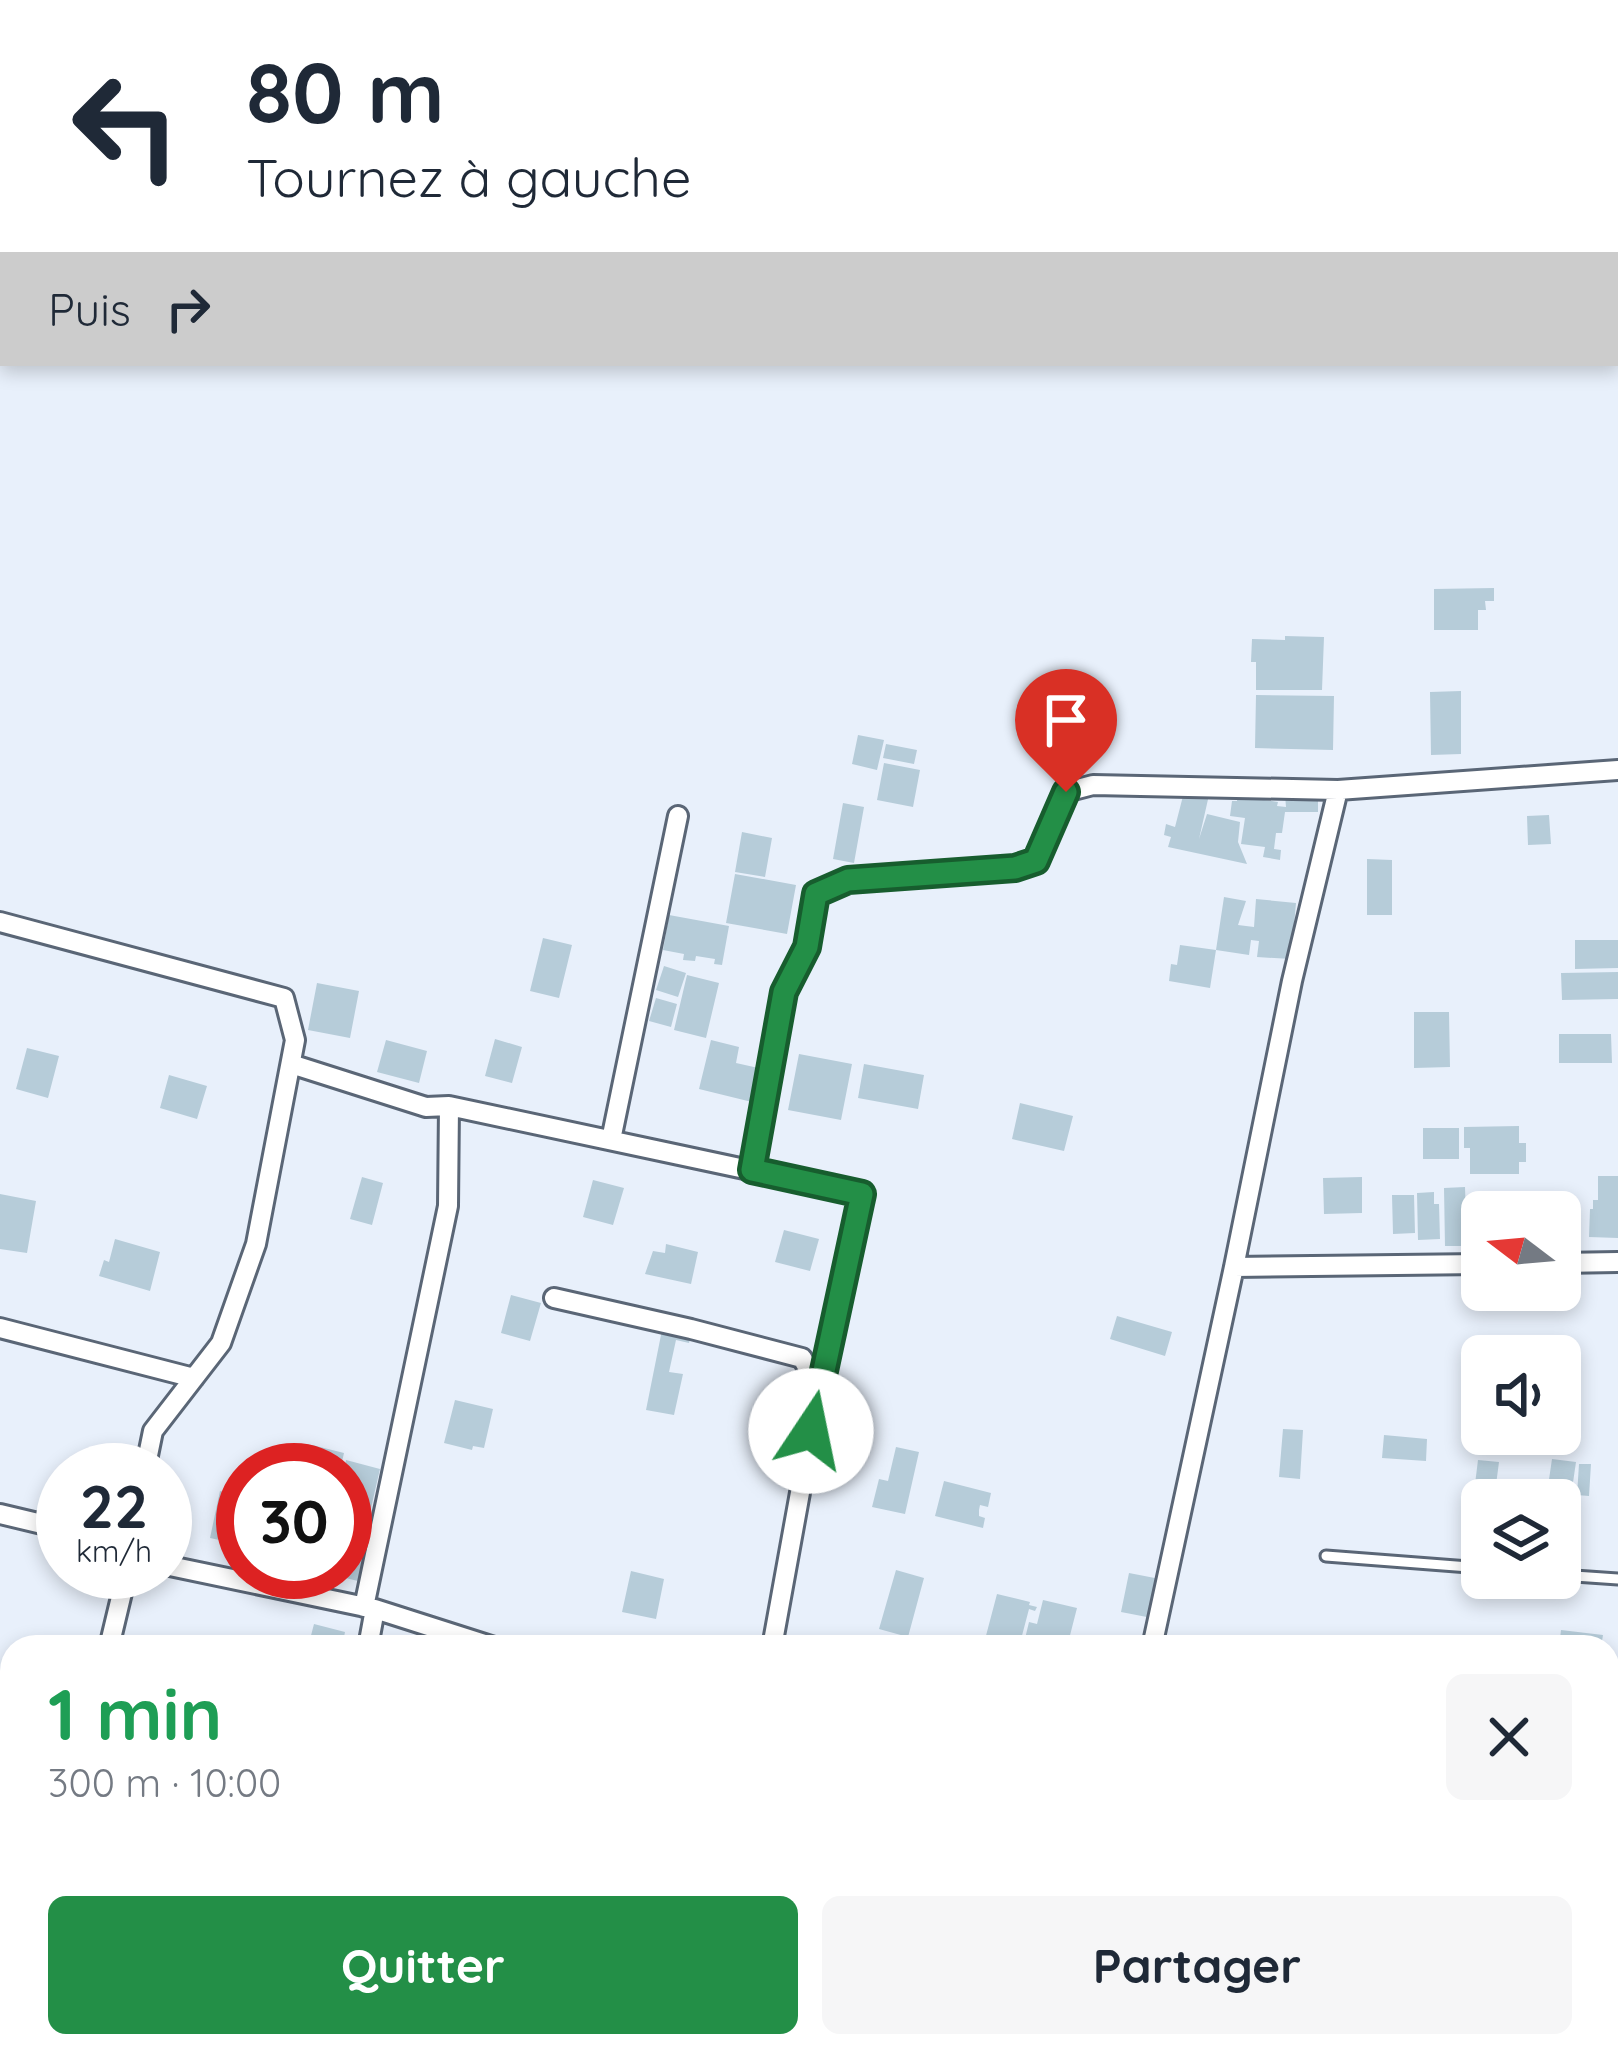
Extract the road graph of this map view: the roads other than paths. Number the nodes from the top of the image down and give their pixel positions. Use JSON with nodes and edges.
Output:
{"nodes":[{"id":1,"x":1618,"y":770,"type":"edge"},
{"id":2,"x":1337,"y":790,"type":"junction"},
{"id":3,"x":678,"y":816,"type":"dead end"},
{"id":4,"x":0,"y":922,"type":"edge"},
{"id":5,"x":291,"y":1064,"type":"junction"},
{"id":6,"x":449,"y":1106,"type":"junction"},
{"id":7,"x":611,"y":1139,"type":"junction"},
{"id":8,"x":752,"y":1170,"type":"junction"},
{"id":9,"x":1618,"y":1262,"type":"edge"},
{"id":10,"x":1581,"y":1263,"type":"edge"},
{"id":11,"x":1461,"y":1264,"type":"edge"},
{"id":12,"x":1234,"y":1267,"type":"junction"},
{"id":13,"x":554,"y":1298,"type":"dead end"},
{"id":14,"x":0,"y":1328,"type":"edge"},
{"id":15,"x":194,"y":1378,"type":"junction"},
{"id":16,"x":819,"y":1388,"type":"junction"},
{"id":17,"x":151,"y":1443,"type":"edge"},
{"id":18,"x":0,"y":1514,"type":"edge"},
{"id":19,"x":36,"y":1522,"type":"edge"},
{"id":20,"x":1326,"y":1556,"type":"dead end"},
{"id":21,"x":1461,"y":1566,"type":"edge"},
{"id":22,"x":192,"y":1571,"type":"edge"},
{"id":23,"x":1581,"y":1576,"type":"edge"},
{"id":24,"x":1618,"y":1579,"type":"edge"},
{"id":25,"x":121,"y":1599,"type":"edge"},
{"id":26,"x":369,"y":1608,"type":"junction"},
{"id":27,"x":112,"y":1635,"type":"edge"},
{"id":28,"x":368,"y":1635,"type":"edge"},
{"id":29,"x":456,"y":1635,"type":"edge"},
{"id":30,"x":774,"y":1635,"type":"edge"},
{"id":31,"x":1154,"y":1635,"type":"edge"}],
"edges":[{"from":1,"to":2,"type":"street"},
{"from":2,"to":8,"type":"street"},
{"from":2,"to":12,"type":"street"},
{"from":3,"to":7,"type":"street"},
{"from":4,"to":5,"type":"street"},
{"from":5,"to":6,"type":"street"},
{"from":5,"to":15,"type":"street"},
{"from":6,"to":7,"type":"street"},
{"from":6,"to":26,"type":"street"},
{"from":7,"to":8,"type":"street"},
{"from":8,"to":16,"type":"street"},
{"from":9,"to":10,"type":"street"},
{"from":11,"to":12,"type":"street"},
{"from":12,"to":31,"type":"street"},
{"from":13,"to":16,"type":"street"},
{"from":14,"to":15,"type":"street"},
{"from":15,"to":17,"type":"street"},
{"from":16,"to":30,"type":"street"},
{"from":18,"to":19,"type":"street"},
{"from":20,"to":21,"type":"lane"},
{"from":22,"to":26,"type":"street"},
{"from":23,"to":24,"type":"lane"},
{"from":25,"to":27,"type":"street"},
{"from":26,"to":28,"type":"street"},
{"from":26,"to":29,"type":"street"}]}
